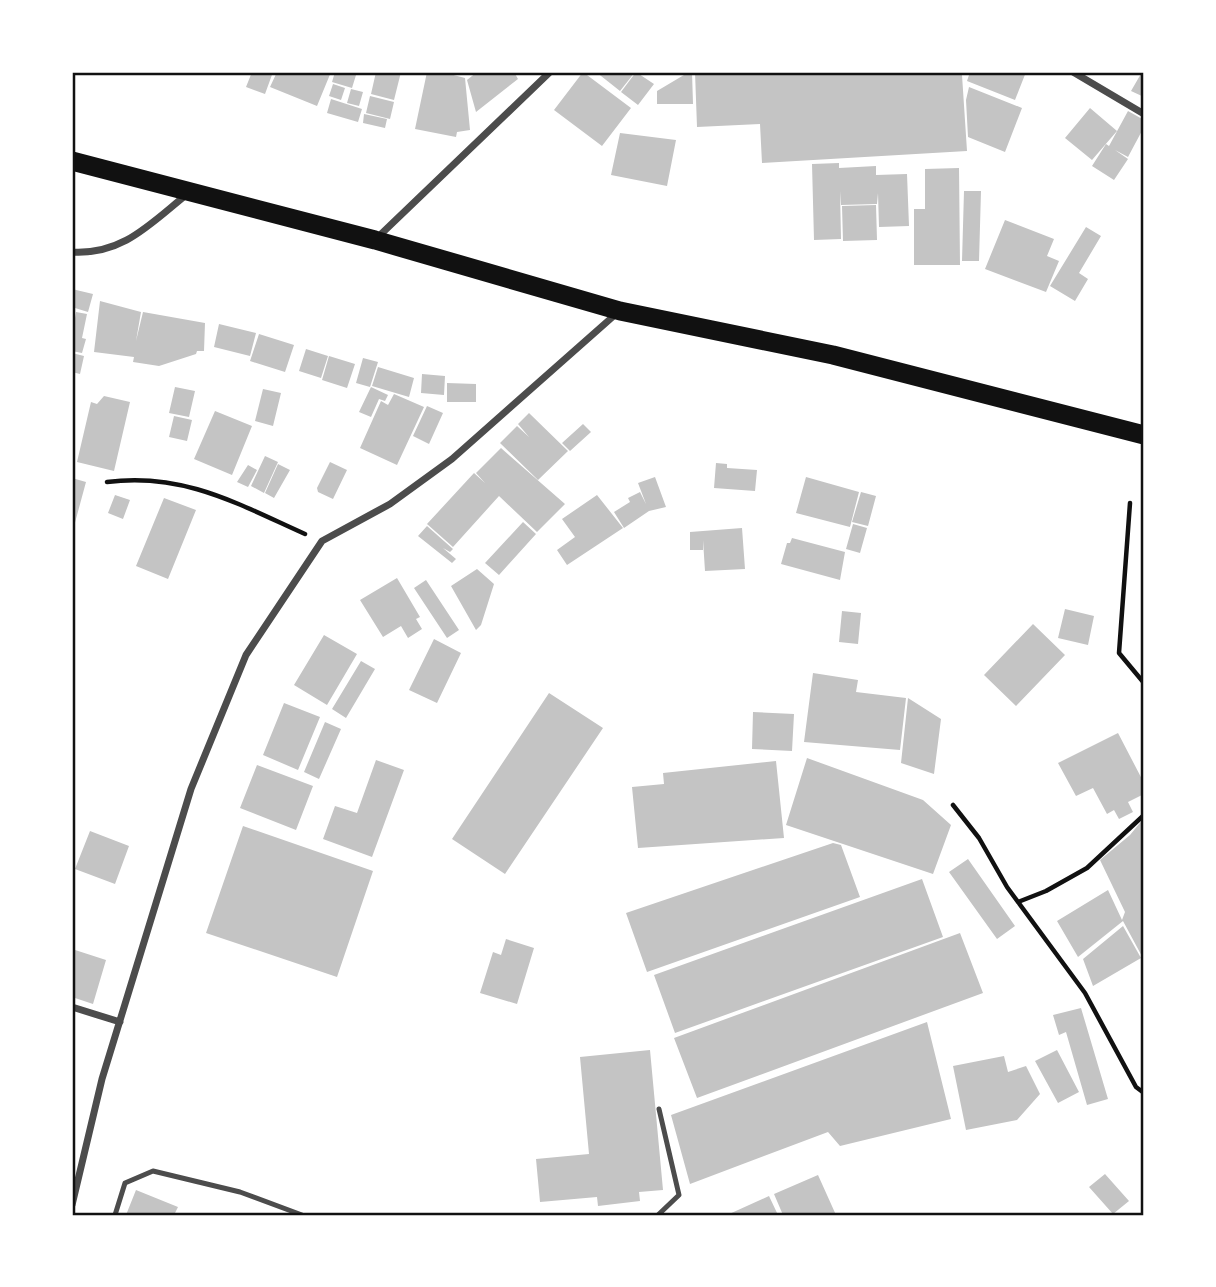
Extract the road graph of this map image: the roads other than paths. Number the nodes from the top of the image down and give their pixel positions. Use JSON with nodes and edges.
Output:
{"nodes":[{"id":1,"x":550,"y":72,"type":"edge"},
{"id":2,"x":1073,"y":72,"type":"edge"},
{"id":3,"x":1144,"y":114,"type":"edge"},
{"id":4,"x":72,"y":161,"type":"edge"},
{"id":5,"x":191,"y":191,"type":"junction"},
{"id":6,"x":375,"y":240,"type":"junction"},
{"id":7,"x":72,"y":252,"type":"edge"},
{"id":8,"x":620,"y":311,"type":"junction"},
{"id":9,"x":1144,"y":435,"type":"edge"},
{"id":10,"x":72,"y":1007,"type":"edge"},
{"id":11,"x":120,"y":1022,"type":"junction"},
{"id":12,"x":659,"y":1109,"type":"dead end"},
{"id":13,"x":72,"y":1205,"type":"edge"},
{"id":14,"x":115,"y":1215,"type":"edge"},
{"id":15,"x":302,"y":1215,"type":"edge"},
{"id":16,"x":658,"y":1215,"type":"edge"}],
"edges":[{"from":1,"to":6,"type":"street"},
{"from":2,"to":3,"type":"street"},
{"from":4,"to":5,"type":"highway"},
{"from":5,"to":6,"type":"highway"},
{"from":5,"to":7,"type":"street"},
{"from":6,"to":8,"type":"highway"},
{"from":8,"to":9,"type":"highway"},
{"from":8,"to":11,"type":"street"},
{"from":10,"to":11,"type":"street"},
{"from":11,"to":13,"type":"street"},
{"from":12,"to":16,"type":"lane"},
{"from":14,"to":15,"type":"lane"}]}
